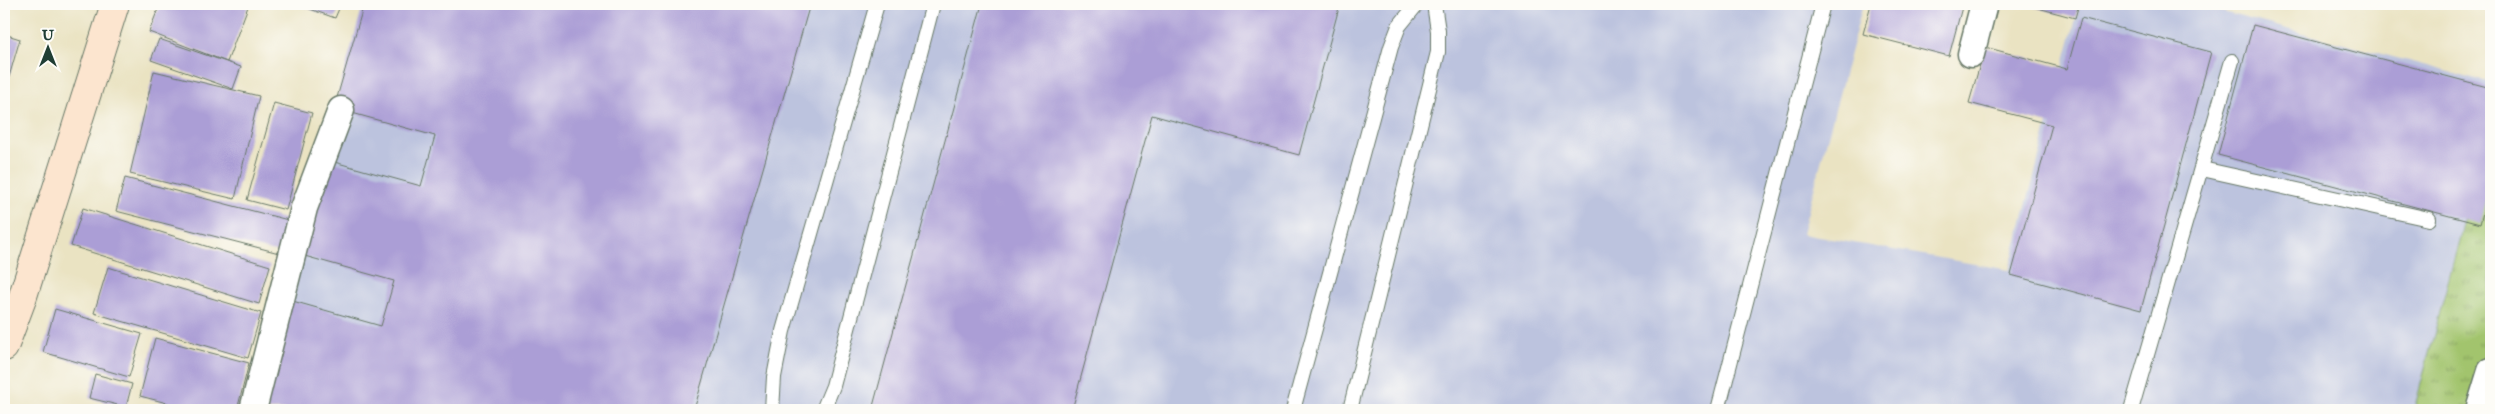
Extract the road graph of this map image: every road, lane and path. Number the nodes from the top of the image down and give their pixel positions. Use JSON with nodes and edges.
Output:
{"nodes":[{"id":1,"x":115,"y":4,"type":"edge"},
{"id":2,"x":877,"y":4,"type":"edge"},
{"id":3,"x":933,"y":4,"type":"edge"},
{"id":4,"x":1417,"y":4,"type":"edge"},
{"id":5,"x":1434,"y":4,"type":"edge"},
{"id":6,"x":1823,"y":4,"type":"edge"},
{"id":7,"x":1984,"y":4,"type":"edge"},
{"id":8,"x":1971,"y":54,"type":"dead end"},
{"id":9,"x":2232,"y":61,"type":"dead end"},
{"id":10,"x":341,"y":110,"type":"dead end"},
{"id":11,"x":2202,"y":169,"type":"junction"},
{"id":12,"x":2429,"y":219,"type":"dead end"},
{"id":13,"x":4,"y":348,"type":"edge"},
{"id":14,"x":2491,"y":371,"type":"edge"},
{"id":15,"x":253,"y":410,"type":"edge"},
{"id":16,"x":772,"y":410,"type":"edge"},
{"id":17,"x":823,"y":410,"type":"edge"},
{"id":18,"x":1293,"y":410,"type":"edge"},
{"id":19,"x":1350,"y":410,"type":"edge"},
{"id":20,"x":1718,"y":410,"type":"edge"},
{"id":21,"x":2131,"y":410,"type":"edge"},
{"id":22,"x":2478,"y":410,"type":"edge"}],
"edges":[{"from":1,"to":13,"type":"main road"},
{"from":2,"to":16,"type":"lane"},
{"from":3,"to":17,"type":"lane"},
{"from":4,"to":18,"type":"lane"},
{"from":5,"to":19,"type":"lane"},
{"from":6,"to":20,"type":"lane"},
{"from":7,"to":8,"type":"street"},
{"from":9,"to":11,"type":"lane"},
{"from":10,"to":15,"type":"street"},
{"from":11,"to":12,"type":"lane"},
{"from":11,"to":21,"type":"lane"},
{"from":14,"to":22,"type":"street"}]}
